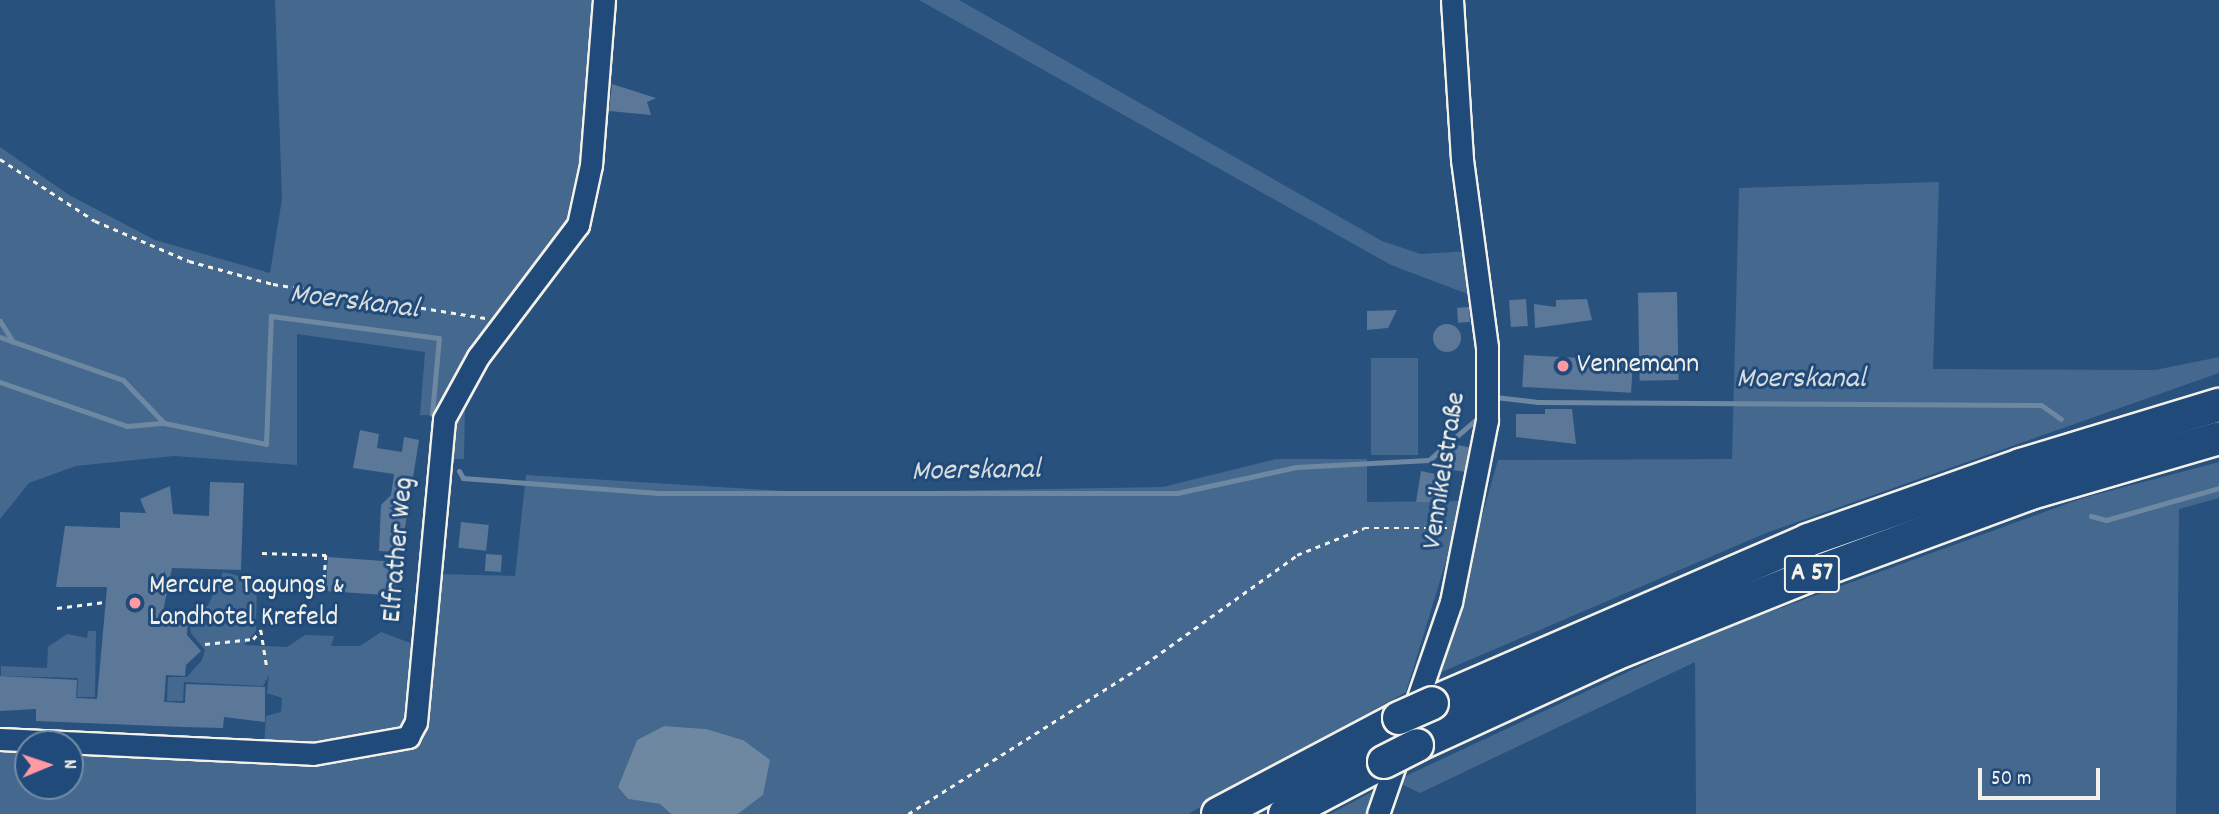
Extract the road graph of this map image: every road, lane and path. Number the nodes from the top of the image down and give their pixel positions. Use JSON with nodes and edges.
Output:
{"nodes":[{"id":1,"x":604,"y":0,"type":"edge"},
{"id":2,"x":1452,"y":0,"type":"edge"},
{"id":3,"x":0,"y":159,"type":"edge"},
{"id":4,"x":5,"y":162,"type":"junction"},
{"id":5,"x":0,"y":164,"type":"edge"},
{"id":6,"x":505,"y":321,"type":"junction"},
{"id":7,"x":2219,"y":405,"type":"edge"},
{"id":8,"x":2219,"y":438,"type":"edge"},
{"id":9,"x":1469,"y":529,"type":"junction"},
{"id":10,"x":262,"y":552,"type":"dead end"},
{"id":11,"x":323,"y":594,"type":"dead end"},
{"id":12,"x":105,"y":602,"type":"dead end"},
{"id":13,"x":57,"y":608,"type":"dead end"},
{"id":14,"x":205,"y":643,"type":"dead end"},
{"id":15,"x":267,"y":668,"type":"dead end"},
{"id":16,"x":0,"y":739,"type":"edge"},
{"id":17,"x":908,"y":814,"type":"edge"},
{"id":18,"x":1218,"y":814,"type":"edge"},
{"id":19,"x":1285,"y":814,"type":"edge"},
{"id":20,"x":1378,"y":814,"type":"edge"}],
"edges":[{"from":1,"to":6,"type":"street","name":"Elfrather Weg"},
{"from":2,"to":9,"type":"street","name":"Vennikelstraße"},
{"from":3,"to":4,"type":"path"},
{"from":4,"to":5,"type":"path"},
{"from":4,"to":6,"type":"path"},
{"from":6,"to":16,"type":"street","name":"Elfrather Weg"},
{"from":7,"to":18,"type":"highway","number":"A 57","bridge":true},
{"from":8,"to":19,"type":"highway","number":"A 57","bridge":true},
{"from":9,"to":17,"type":"path"},
{"from":9,"to":20,"type":"street","name":"Vennikelstraße"},
{"from":10,"to":11,"type":"path"},
{"from":12,"to":13,"type":"path"},
{"from":14,"to":15,"type":"path"}]}
